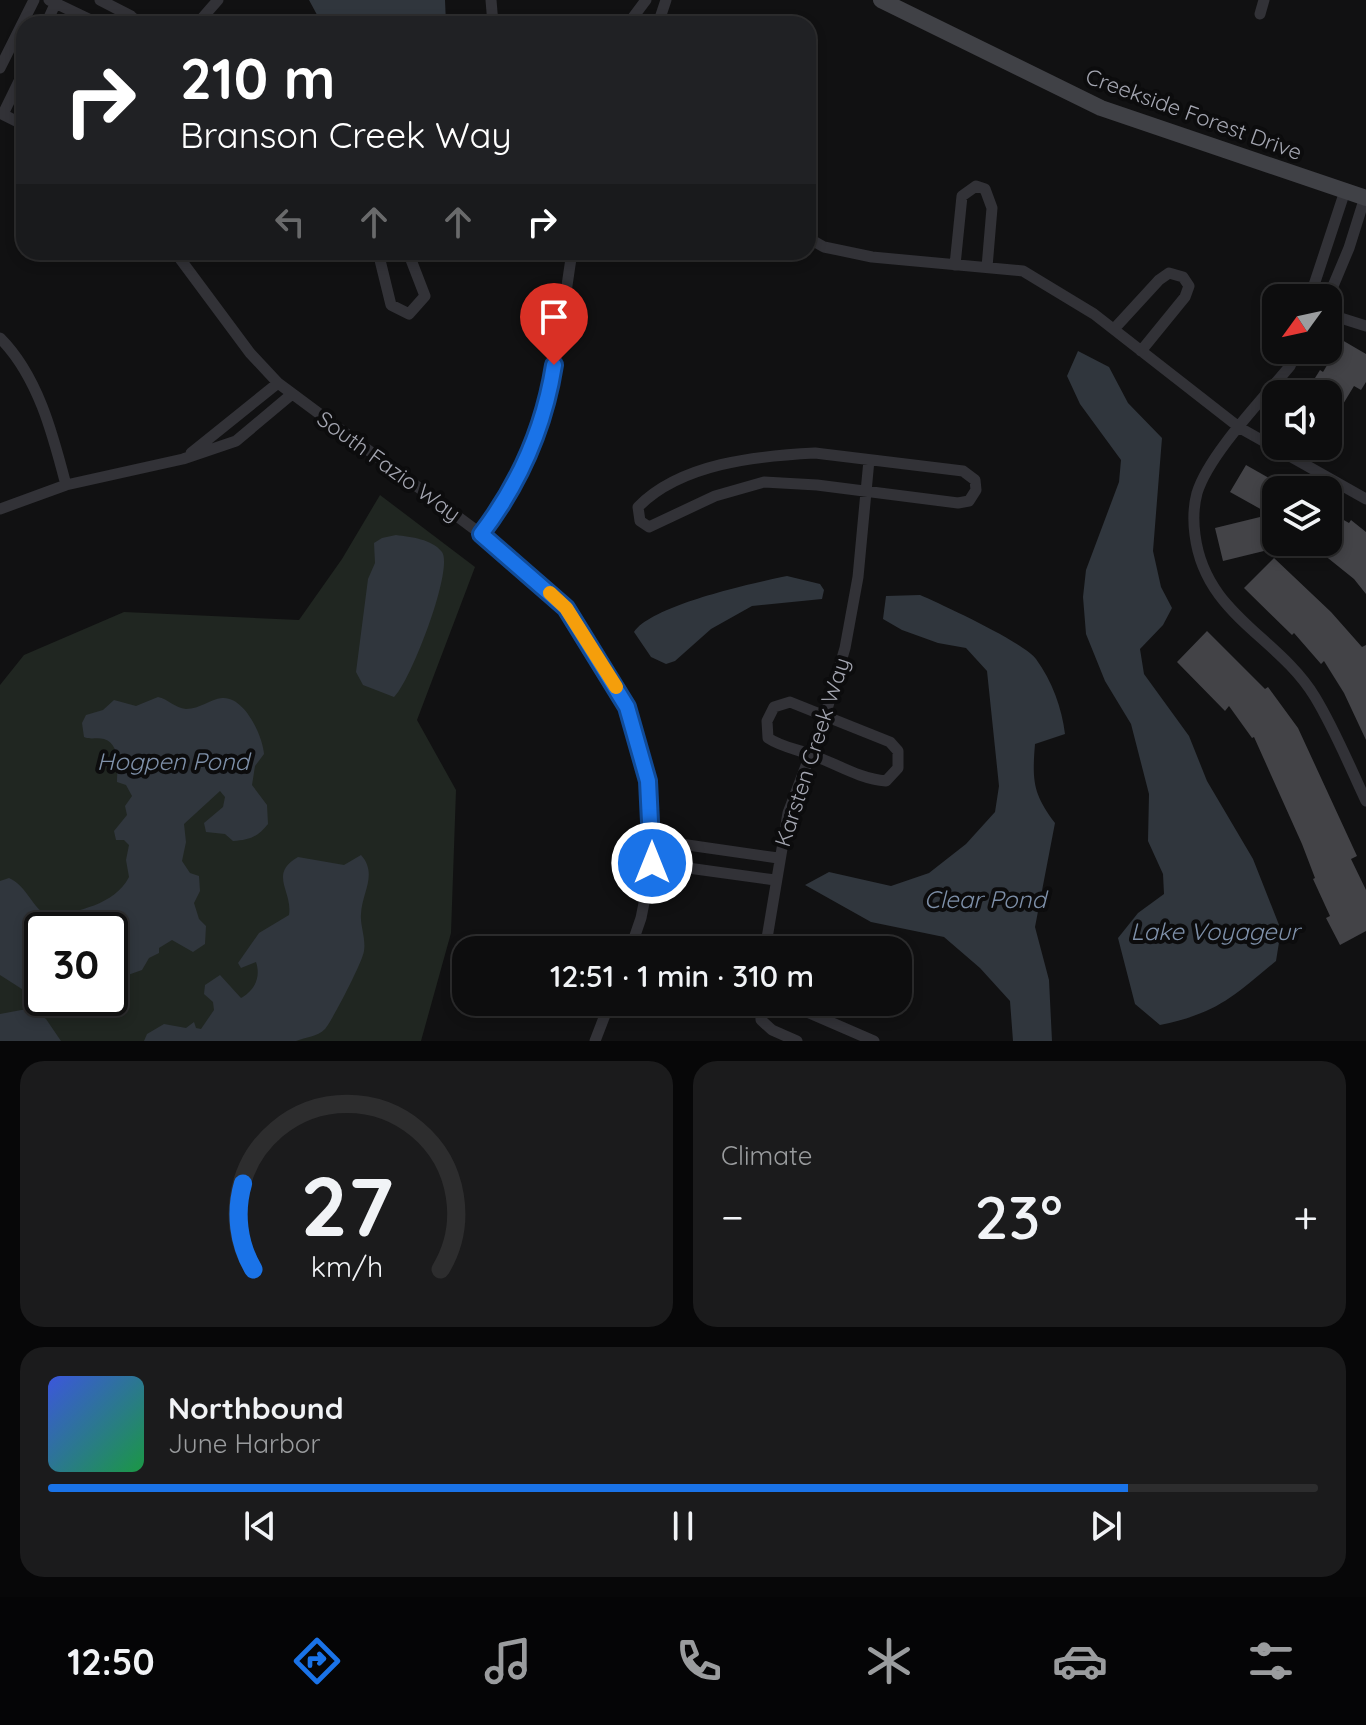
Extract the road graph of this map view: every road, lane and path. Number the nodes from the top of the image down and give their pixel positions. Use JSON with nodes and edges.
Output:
{"nodes":[{"id":1,"x":100,"y":0,"type":"edge"},
{"id":2,"x":218,"y":0,"type":"edge"},
{"id":3,"x":881,"y":0,"type":"edge"},
{"id":4,"x":1264,"y":0,"type":"edge"},
{"id":5,"x":54,"y":1,"type":"edge"},
{"id":6,"x":646,"y":2,"type":"edge"},
{"id":7,"x":663,"y":4,"type":"edge"},
{"id":8,"x":1260,"y":14,"type":"dead end"},
{"id":9,"x":83,"y":16,"type":"edge"},
{"id":10,"x":131,"y":16,"type":"edge"},
{"id":11,"x":204,"y":16,"type":"edge"},
{"id":12,"x":16,"y":36,"type":"edge"},
{"id":13,"x":0,"y":68,"type":"edge"},
{"id":14,"x":16,"y":87,"type":"edge"},
{"id":15,"x":2,"y":114,"type":"edge"},
{"id":16,"x":1345,"y":191,"type":"junction"},
{"id":17,"x":1365,"y":197,"type":"edge"},
{"id":18,"x":816,"y":242,"type":"edge"},
{"id":19,"x":181,"y":260,"type":"edge"},
{"id":20,"x":380,"y":260,"type":"edge"},
{"id":21,"x":411,"y":260,"type":"edge"},
{"id":22,"x":571,"y":260,"type":"edge"},
{"id":23,"x":955,"y":265,"type":"junction"},
{"id":24,"x":987,"y":267,"type":"junction"},
{"id":25,"x":1314,"y":284,"type":"edge"},
{"id":26,"x":1334,"y":284,"type":"edge"},
{"id":27,"x":1342,"y":318,"type":"edge"},
{"id":28,"x":1366,"y":326,"type":"edge"},
{"id":29,"x":1114,"y":329,"type":"junction"},
{"id":30,"x":0,"y":338,"type":"edge"},
{"id":31,"x":1141,"y":351,"type":"junction"},
{"id":32,"x":1291,"y":364,"type":"edge"},
{"id":33,"x":278,"y":383,"type":"junction"},
{"id":34,"x":292,"y":394,"type":"junction"},
{"id":35,"x":1240,"y":428,"type":"junction"},
{"id":36,"x":183,"y":459,"type":"junction"},
{"id":37,"x":869,"y":460,"type":"junction"},
{"id":38,"x":66,"y":485,"type":"junction"},
{"id":39,"x":867,"y":490,"type":"junction"},
{"id":40,"x":1366,"y":499,"type":"edge"},
{"id":41,"x":0,"y":509,"type":"edge"},
{"id":42,"x":481,"y":534,"type":"junction"},
{"id":43,"x":825,"y":716,"type":"junction"},
{"id":44,"x":810,"y":754,"type":"junction"},
{"id":45,"x":1365,"y":796,"type":"edge"},
{"id":46,"x":653,"y":840,"type":"junction"},
{"id":47,"x":778,"y":858,"type":"junction"},
{"id":48,"x":652,"y":863,"type":"junction"},
{"id":49,"x":775,"y":880,"type":"junction"},
{"id":50,"x":635,"y":936,"type":"edge"},
{"id":51,"x":767,"y":936,"type":"edge"},
{"id":52,"x":605,"y":1016,"type":"edge"},
{"id":53,"x":761,"y":1016,"type":"edge"},
{"id":54,"x":816,"y":1016,"type":"edge"},
{"id":55,"x":595,"y":1041,"type":"edge"},
{"id":56,"x":797,"y":1041,"type":"edge"},
{"id":57,"x":874,"y":1041,"type":"edge"}],
"edges":[{"from":1,"to":10,"type":"street"},
{"from":2,"to":11,"type":"street"},
{"from":3,"to":16,"type":"main road","name":"Creekside Forest Drive"},
{"from":4,"to":8,"type":"street"},
{"from":5,"to":9,"type":"street"},
{"from":6,"to":7,"type":"street"},
{"from":12,"to":13,"type":"street"},
{"from":14,"to":15,"type":"street"},
{"from":16,"to":17,"type":"main road","name":"Creekside Forest Drive"},
{"from":16,"to":25,"type":"street"},
{"from":17,"to":26,"type":"street"},
{"from":18,"to":23,"type":"street"},
{"from":19,"to":33,"type":"street","name":"South Fazio Way"},
{"from":20,"to":21,"type":"street"},
{"from":22,"to":42,"type":"street"},
{"from":23,"to":24,"type":"street"},
{"from":23,"to":24,"type":"street"},
{"from":24,"to":29,"type":"street"},
{"from":27,"to":28,"type":"street"},
{"from":29,"to":31,"type":"street"},
{"from":29,"to":31,"type":"street"},
{"from":30,"to":38,"type":"street"},
{"from":31,"to":35,"type":"street"},
{"from":32,"to":35,"type":"street"},
{"from":33,"to":34,"type":"street","name":"South Fazio Way"},
{"from":33,"to":36,"type":"street"},
{"from":34,"to":36,"type":"street"},
{"from":34,"to":42,"type":"street","name":"South Fazio Way"},
{"from":35,"to":40,"type":"street"},
{"from":35,"to":45,"type":"street"},
{"from":36,"to":38,"type":"street"},
{"from":37,"to":39,"type":"street","name":"Karsten Creek Way"},
{"from":37,"to":39,"type":"street"},
{"from":37,"to":39,"type":"street"},
{"from":38,"to":41,"type":"street"},
{"from":39,"to":43,"type":"street","name":"Karsten Creek Way"},
{"from":42,"to":46,"type":"street","name":"South Fazio Way"},
{"from":43,"to":44,"type":"street","name":"Karsten Creek Way"},
{"from":43,"to":44,"type":"street"},
{"from":43,"to":44,"type":"street"},
{"from":44,"to":47,"type":"street","name":"Karsten Creek Way"},
{"from":46,"to":47,"type":"street"},
{"from":46,"to":48,"type":"street","name":"South Fazio Way"},
{"from":47,"to":49,"type":"street","name":"Karsten Creek Way"},
{"from":48,"to":49,"type":"street"},
{"from":48,"to":50,"type":"street","name":"South Fazio Way"},
{"from":49,"to":51,"type":"street","name":"Karsten Creek Way"},
{"from":52,"to":55,"type":"street"},
{"from":53,"to":56,"type":"street"},
{"from":54,"to":57,"type":"street"}]}
